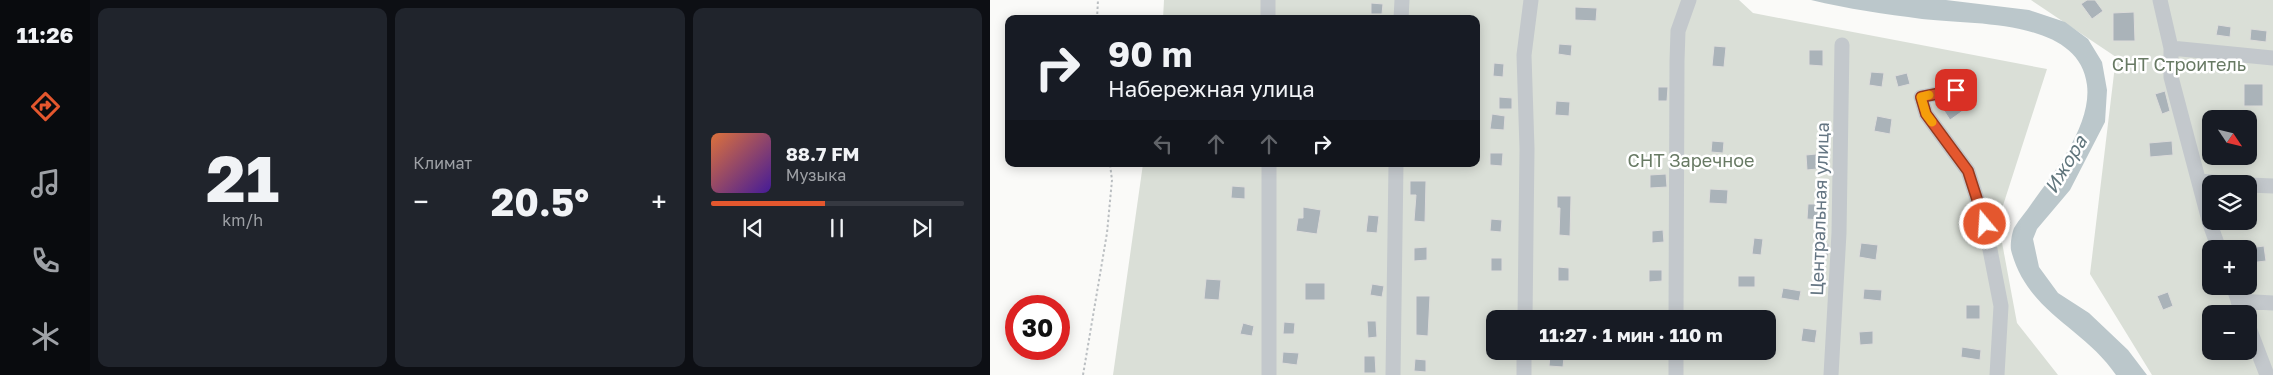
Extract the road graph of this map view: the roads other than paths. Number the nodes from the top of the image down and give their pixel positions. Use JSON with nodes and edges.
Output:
{"nodes":[{"id":1,"x":1268,"y":0,"type":"edge"},
{"id":2,"x":1402,"y":0,"type":"edge"},
{"id":3,"x":1531,"y":0,"type":"edge"},
{"id":4,"x":1689,"y":0,"type":"edge"},
{"id":5,"x":2160,"y":0,"type":"edge"},
{"id":6,"x":1268,"y":15,"type":"edge"},
{"id":7,"x":1401,"y":15,"type":"edge"},
{"id":8,"x":1842,"y":44,"type":"dead end"},
{"id":9,"x":2171,"y":48,"type":"junction"},
{"id":10,"x":2273,"y":58,"type":"edge"},
{"id":11,"x":1956,"y":90,"type":"dead end"},
{"id":12,"x":1269,"y":167,"type":"edge"},
{"id":13,"x":1396,"y":167,"type":"edge"},
{"id":14,"x":2199,"y":181,"type":"junction"},
{"id":15,"x":2202,"y":181,"type":"edge"},
{"id":16,"x":2257,"y":185,"type":"edge"},
{"id":17,"x":2273,"y":186,"type":"edge"},
{"id":18,"x":2216,"y":240,"type":"edge"},
{"id":19,"x":2238,"y":300,"type":"edge"},
{"id":20,"x":2273,"y":303,"type":"edge"},
{"id":21,"x":1525,"y":310,"type":"edge"},
{"id":22,"x":1676,"y":310,"type":"edge"},
{"id":23,"x":2257,"y":349,"type":"edge"},
{"id":24,"x":1524,"y":360,"type":"edge"},
{"id":25,"x":1676,"y":360,"type":"edge"},
{"id":26,"x":1269,"y":375,"type":"edge"},
{"id":27,"x":1392,"y":375,"type":"edge"},
{"id":28,"x":1524,"y":375,"type":"edge"},
{"id":29,"x":1676,"y":375,"type":"edge"},
{"id":30,"x":1831,"y":375,"type":"edge"},
{"id":31,"x":1997,"y":375,"type":"edge"},
{"id":32,"x":2267,"y":375,"type":"edge"}],
"edges":[{"from":1,"to":6,"type":"street"},
{"from":2,"to":7,"type":"street"},
{"from":3,"to":21,"type":"street"},
{"from":4,"to":22,"type":"street"},
{"from":5,"to":9,"type":"street"},
{"from":8,"to":30,"type":"street","name":"Центральная улица"},
{"from":9,"to":10,"type":"street"},
{"from":9,"to":14,"type":"street"},
{"from":11,"to":31,"type":"street"},
{"from":12,"to":26,"type":"street"},
{"from":13,"to":27,"type":"street"},
{"from":14,"to":15,"type":"street"},
{"from":14,"to":18,"type":"street"},
{"from":16,"to":17,"type":"street"},
{"from":19,"to":20,"type":"street"},
{"from":23,"to":32,"type":"street"},
{"from":24,"to":28,"type":"street"},
{"from":25,"to":29,"type":"street"}]}
